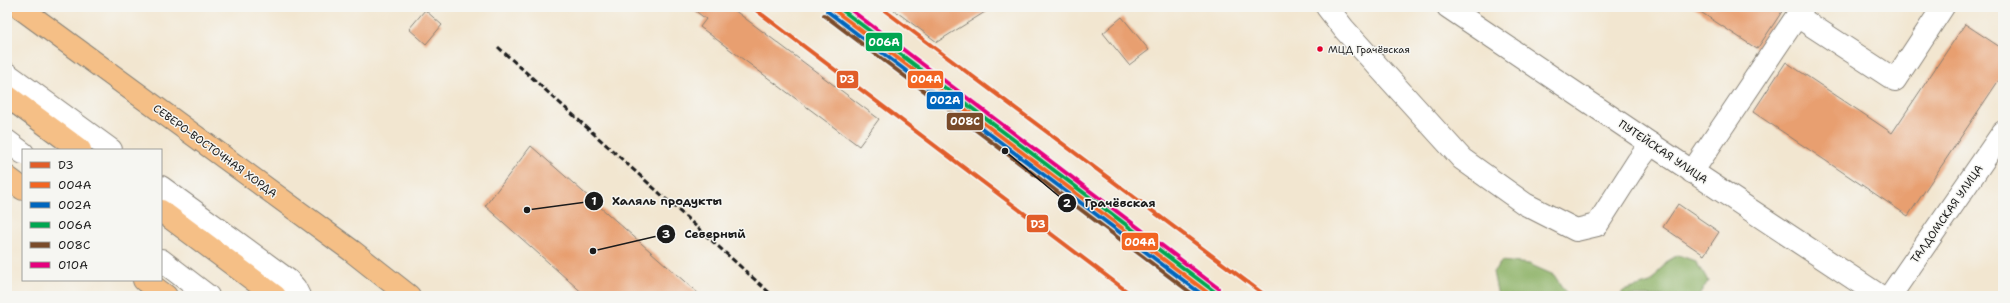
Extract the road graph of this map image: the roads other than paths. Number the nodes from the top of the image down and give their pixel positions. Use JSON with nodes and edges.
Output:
{"nodes":[{"id":1,"x":20,"y":7,"type":"edge"},
{"id":2,"x":1327,"y":7,"type":"edge"},
{"id":3,"x":1943,"y":7,"type":"edge"},
{"id":4,"x":1459,"y":10,"type":"edge"},
{"id":5,"x":1800,"y":12,"type":"edge"},
{"id":6,"x":7,"y":74,"type":"edge"},
{"id":7,"x":7,"y":96,"type":"edge"},
{"id":8,"x":2003,"y":132,"type":"edge"},
{"id":9,"x":7,"y":141,"type":"edge"},
{"id":10,"x":1651,"y":144,"type":"junction"},
{"id":11,"x":79,"y":149,"type":"edge"},
{"id":12,"x":110,"y":149,"type":"edge"},
{"id":13,"x":22,"y":152,"type":"edge"},
{"id":14,"x":1692,"y":172,"type":"junction"},
{"id":15,"x":7,"y":177,"type":"edge"},
{"id":16,"x":22,"y":188,"type":"edge"},
{"id":17,"x":162,"y":188,"type":"edge"},
{"id":18,"x":162,"y":212,"type":"edge"},
{"id":19,"x":352,"y":252,"type":"junction"},
{"id":20,"x":162,"y":261,"type":"edge"},
{"id":21,"x":145,"y":281,"type":"edge"},
{"id":22,"x":166,"y":296,"type":"edge"},
{"id":23,"x":208,"y":296,"type":"edge"},
{"id":24,"x":275,"y":296,"type":"edge"},
{"id":25,"x":299,"y":296,"type":"edge"},
{"id":26,"x":409,"y":296,"type":"edge"},
{"id":27,"x":423,"y":296,"type":"edge"},
{"id":28,"x":1880,"y":296,"type":"edge"},
{"id":29,"x":1890,"y":296,"type":"edge"}],
"edges":[{"from":1,"to":19,"type":"main road","name":"СЕВЕРО-ВОСТОЧНАЯ ХОРДА"},
{"from":2,"to":10,"type":"street"},
{"from":3,"to":5,"type":"street"},
{"from":4,"to":10,"type":"street","name":"ПУТЕЙСКАЯ УЛИЦА"},
{"from":5,"to":14,"type":"street"},
{"from":6,"to":12,"type":"street"},
{"from":7,"to":11,"type":"main road"},
{"from":8,"to":29,"type":"street","name":"ТАЛДОМСКАЯ УЛИЦА"},
{"from":9,"to":13,"type":"street"},
{"from":10,"to":14,"type":"street","name":"ПУТЕЙСКАЯ УЛИЦА"},
{"from":14,"to":28,"type":"street","name":"ПУТЕЙСКАЯ УЛИЦА"},
{"from":15,"to":16,"type":"main road"},
{"from":17,"to":25,"type":"street"},
{"from":18,"to":24,"type":"main road"},
{"from":19,"to":26,"type":"main road","name":"СЕВЕРО-ВОСТОЧНАЯ ХОРДА"},
{"from":19,"to":27,"type":"main road"},
{"from":20,"to":23,"type":"street"},
{"from":21,"to":22,"type":"main road"}]}
